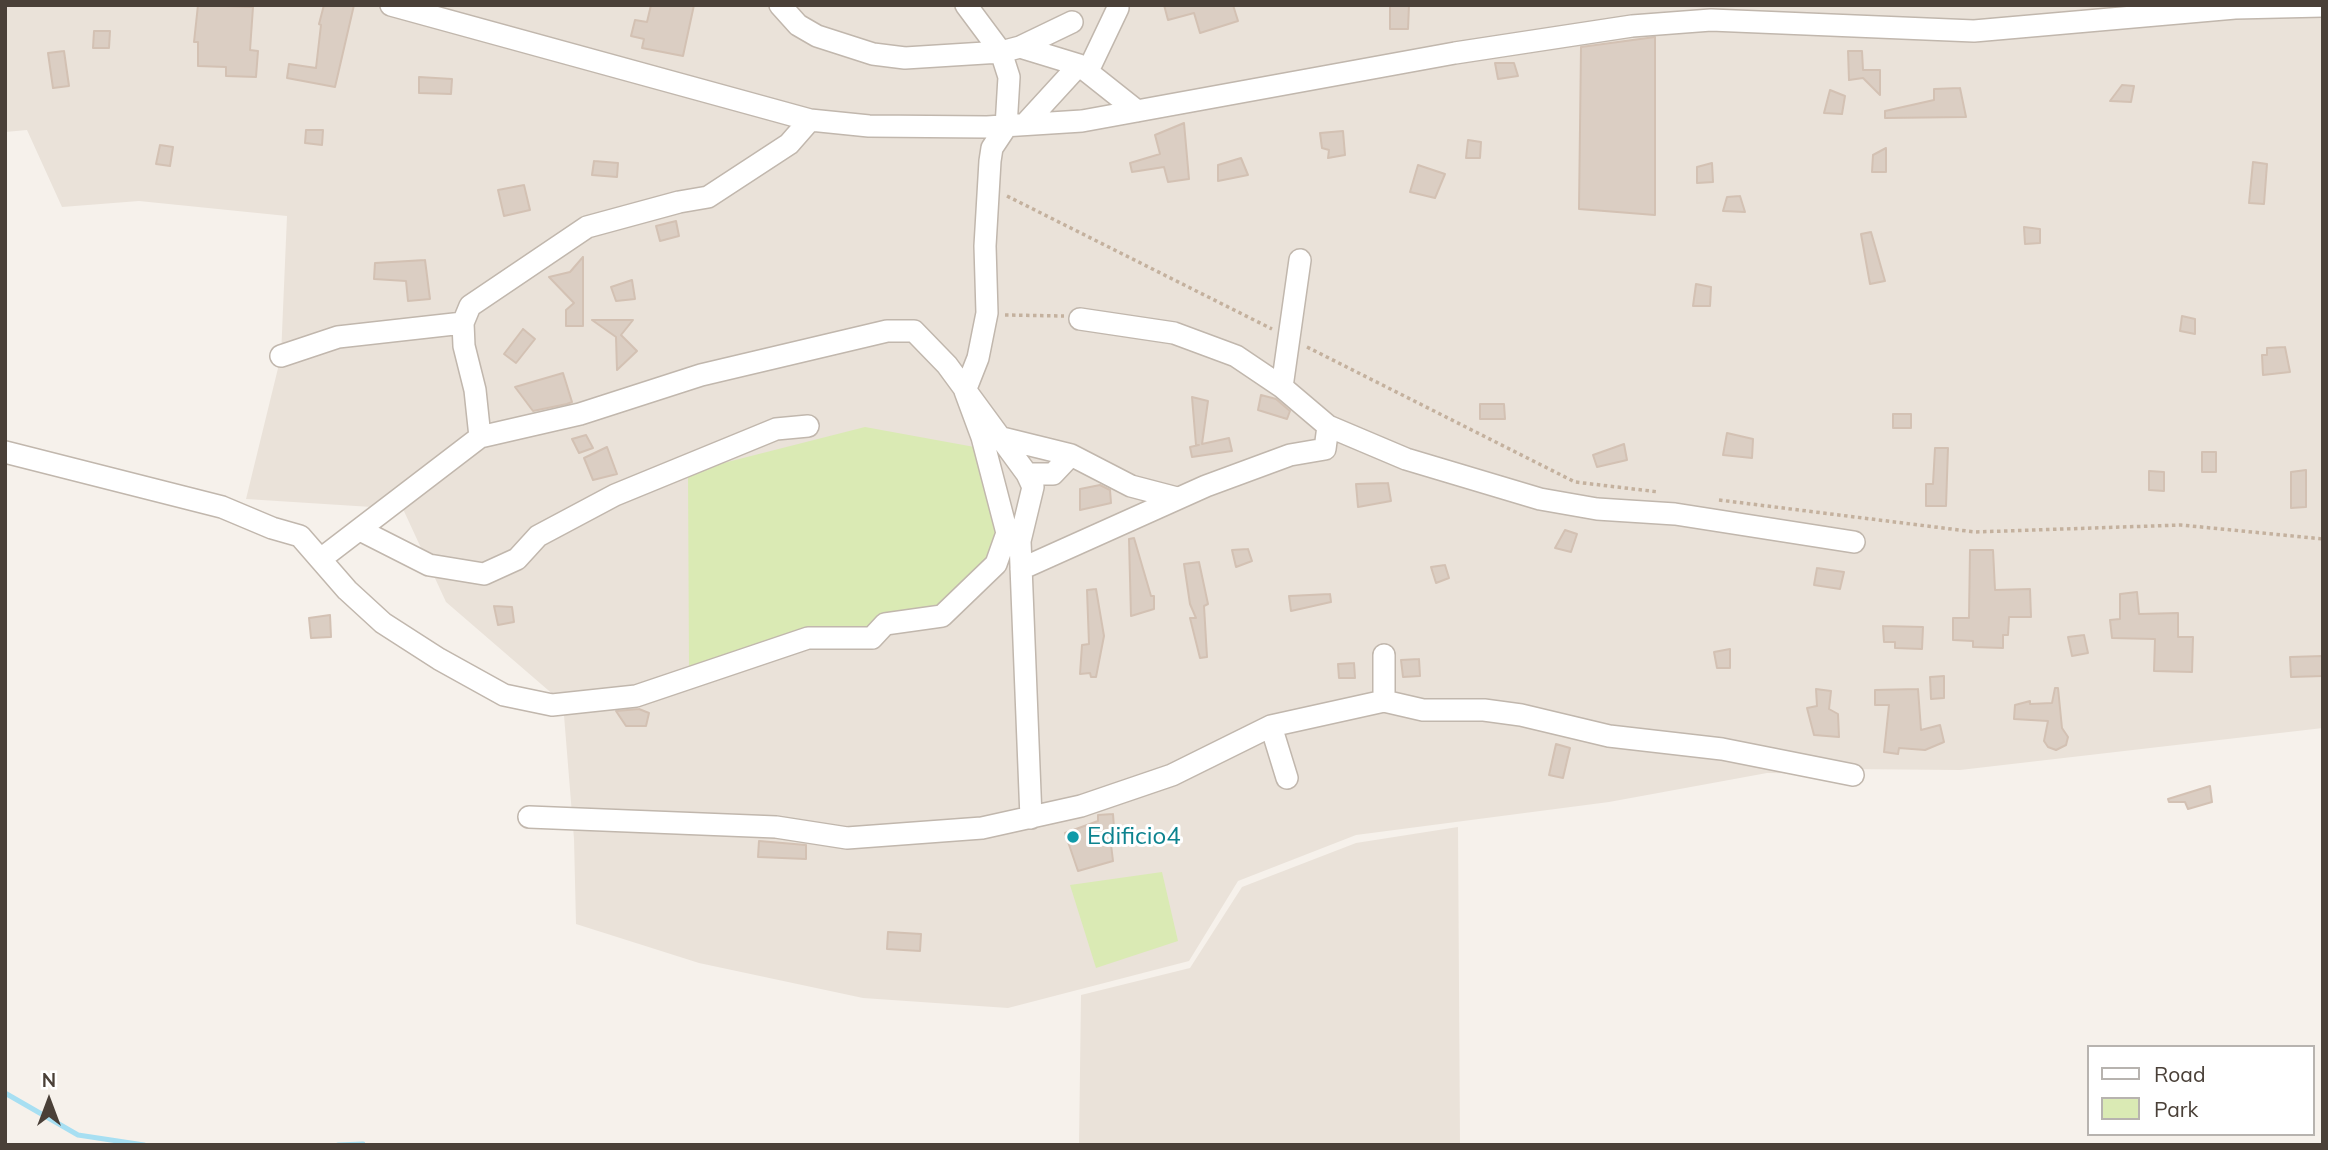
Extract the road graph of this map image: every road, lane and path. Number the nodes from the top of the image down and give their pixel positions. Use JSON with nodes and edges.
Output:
{"nodes":[{"id":1,"x":391,"y":5,"type":"edge"},
{"id":2,"x":780,"y":5,"type":"edge"},
{"id":3,"x":966,"y":5,"type":"edge"},
{"id":4,"x":2323,"y":6,"type":"edge"},
{"id":5,"x":1118,"y":8,"type":"dead end"},
{"id":6,"x":1072,"y":22,"type":"dead end"},
{"id":7,"x":1011,"y":49,"type":"junction"},
{"id":8,"x":1084,"y":68,"type":"junction"},
{"id":9,"x":1137,"y":111,"type":"junction"},
{"id":10,"x":810,"y":120,"type":"junction"},
{"id":11,"x":1016,"y":126,"type":"junction"},
{"id":12,"x":987,"y":185,"type":"junction"},
{"id":13,"x":1300,"y":260,"type":"dead end"},
{"id":14,"x":987,"y":313,"type":"junction"},
{"id":15,"x":1080,"y":319,"type":"joint"},
{"id":16,"x":463,"y":323,"type":"junction"},
{"id":17,"x":1289,"y":337,"type":"junction"},
{"id":18,"x":281,"y":356,"type":"dead end"},
{"id":19,"x":1282,"y":387,"type":"junction"},
{"id":20,"x":965,"y":391,"type":"junction"},
{"id":21,"x":1328,"y":425,"type":"junction"},
{"id":22,"x":808,"y":426,"type":"dead end"},
{"id":23,"x":480,"y":437,"type":"junction"},
{"id":24,"x":1002,"y":438,"type":"junction"},
{"id":25,"x":1368,"y":443,"type":"junction"},
{"id":26,"x":1325,"y":449,"type":"junction"},
{"id":27,"x":5,"y":452,"type":"edge"},
{"id":28,"x":1071,"y":454,"type":"junction"},
{"id":29,"x":1027,"y":474,"type":"junction"},
{"id":30,"x":1671,"y":494,"type":"dead end"},
{"id":31,"x":1177,"y":498,"type":"junction"},
{"id":32,"x":1713,"y":499,"type":"dead end"},
{"id":33,"x":360,"y":530,"type":"junction"},
{"id":34,"x":2323,"y":539,"type":"edge"},
{"id":35,"x":1854,"y":542,"type":"dead end"},
{"id":36,"x":322,"y":558,"type":"junction"},
{"id":37,"x":1021,"y":569,"type":"junction"},
{"id":38,"x":1384,"y":655,"type":"dead end"},
{"id":39,"x":1384,"y":701,"type":"junction"},
{"id":40,"x":1271,"y":726,"type":"junction"},
{"id":41,"x":1853,"y":775,"type":"dead end"},
{"id":42,"x":1287,"y":778,"type":"dead end"},
{"id":43,"x":529,"y":817,"type":"dead end"},
{"id":44,"x":1031,"y":818,"type":"junction"}],
"edges":[{"from":1,"to":10,"type":"street"},
{"from":2,"to":7,"type":"street"},
{"from":3,"to":7,"type":"street"},
{"from":4,"to":9,"type":"street"},
{"from":5,"to":8,"type":"street"},
{"from":6,"to":7,"type":"street"},
{"from":7,"to":8,"type":"street"},
{"from":7,"to":11,"type":"street"},
{"from":8,"to":9,"type":"street"},
{"from":8,"to":11,"type":"street"},
{"from":9,"to":11,"type":"street"},
{"from":10,"to":11,"type":"street"},
{"from":10,"to":16,"type":"street"},
{"from":11,"to":12,"type":"street"},
{"from":12,"to":14,"type":"street"},
{"from":12,"to":17,"type":"path"},
{"from":13,"to":17,"type":"street"},
{"from":14,"to":15,"type":"path"},
{"from":14,"to":20,"type":"street"},
{"from":15,"to":19,"type":"street"},
{"from":16,"to":18,"type":"street"},
{"from":16,"to":23,"type":"street"},
{"from":17,"to":19,"type":"street"},
{"from":17,"to":30,"type":"path"},
{"from":19,"to":21,"type":"street"},
{"from":20,"to":23,"type":"street"},
{"from":20,"to":24,"type":"street"},
{"from":20,"to":36,"type":"street"},
{"from":21,"to":25,"type":"street"},
{"from":21,"to":26,"type":"street"},
{"from":22,"to":33,"type":"street"},
{"from":23,"to":33,"type":"street"},
{"from":24,"to":28,"type":"street"},
{"from":24,"to":29,"type":"street"},
{"from":25,"to":26,"type":"street"},
{"from":25,"to":35,"type":"street"},
{"from":26,"to":31,"type":"street"},
{"from":27,"to":36,"type":"street"},
{"from":28,"to":29,"type":"street"},
{"from":28,"to":31,"type":"street"},
{"from":29,"to":37,"type":"street"},
{"from":31,"to":37,"type":"street"},
{"from":32,"to":34,"type":"path"},
{"from":33,"to":36,"type":"street"},
{"from":37,"to":44,"type":"street"},
{"from":38,"to":39,"type":"street"},
{"from":39,"to":40,"type":"street"},
{"from":39,"to":41,"type":"street"},
{"from":40,"to":42,"type":"street"},
{"from":40,"to":44,"type":"street"},
{"from":43,"to":44,"type":"street"}]}
